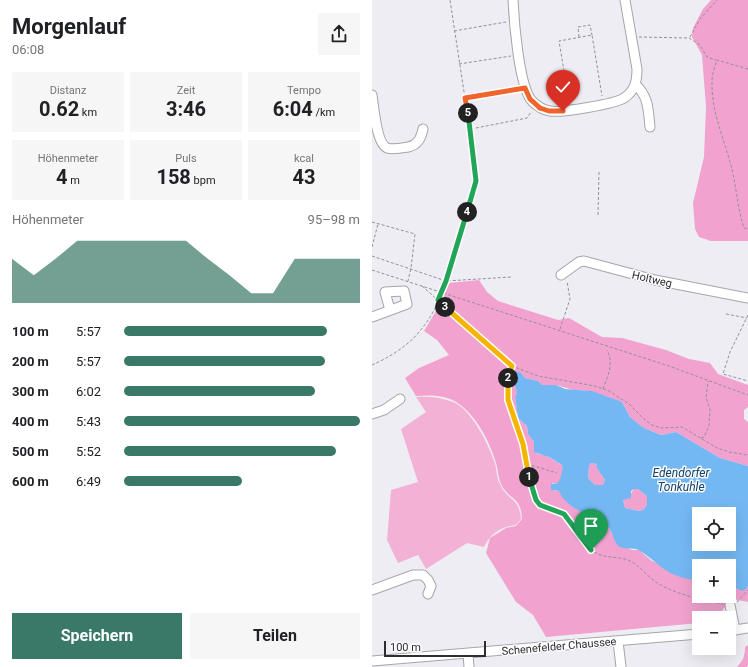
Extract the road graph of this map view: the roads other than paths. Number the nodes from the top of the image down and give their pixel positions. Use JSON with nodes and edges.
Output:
{"nodes":[{"id":1,"x":513,"y":0,"type":"edge"},
{"id":2,"x":625,"y":0,"type":"edge"},
{"id":3,"x":635,"y":84,"type":"junction"},
{"id":4,"x":372,"y":95,"type":"edge"},
{"id":5,"x":650,"y":127,"type":"dead end"},
{"id":6,"x":423,"y":129,"type":"dead end"},
{"id":7,"x":563,"y":273,"type":"road end"},
{"id":8,"x":748,"y":298,"type":"edge"},
{"id":9,"x":390,"y":310,"type":"dead end"},
{"id":10,"x":372,"y":317,"type":"edge"},
{"id":11,"x":400,"y":399,"type":"dead end"},
{"id":12,"x":372,"y":414,"type":"edge"},
{"id":13,"x":372,"y":590,"type":"edge"},
{"id":14,"x":428,"y":594,"type":"dead end"},
{"id":15,"x":730,"y":605,"type":"road end"},
{"id":16,"x":730,"y":611,"type":"edge"},
{"id":17,"x":748,"y":628,"type":"edge"},
{"id":18,"x":736,"y":630,"type":"edge"},
{"id":19,"x":692,"y":635,"type":"edge"},
{"id":20,"x":618,"y":641,"type":"junction"},
{"id":21,"x":468,"y":654,"type":"junction"},
{"id":22,"x":372,"y":661,"type":"edge"},
{"id":23,"x":469,"y":667,"type":"edge"},
{"id":24,"x":621,"y":667,"type":"edge"}],
"edges":[{"from":1,"to":3,"type":"street"},
{"from":2,"to":3,"type":"street"},
{"from":3,"to":5,"type":"street"},
{"from":4,"to":6,"type":"street"},
{"from":7,"to":8,"type":"street","name":"Holtweg"},
{"from":9,"to":10,"type":"street"},
{"from":11,"to":12,"type":"street"},
{"from":13,"to":14,"type":"street"},
{"from":15,"to":16,"type":"street"},
{"from":17,"to":18,"type":"street"},
{"from":19,"to":20,"type":"street","name":"Schenefelder Chaussee"},
{"from":20,"to":21,"type":"street","name":"Schenefelder Chaussee"},
{"from":20,"to":24,"type":"street"},
{"from":21,"to":22,"type":"street","name":"Schenefelder Chaussee"},
{"from":21,"to":23,"type":"street"}]}
